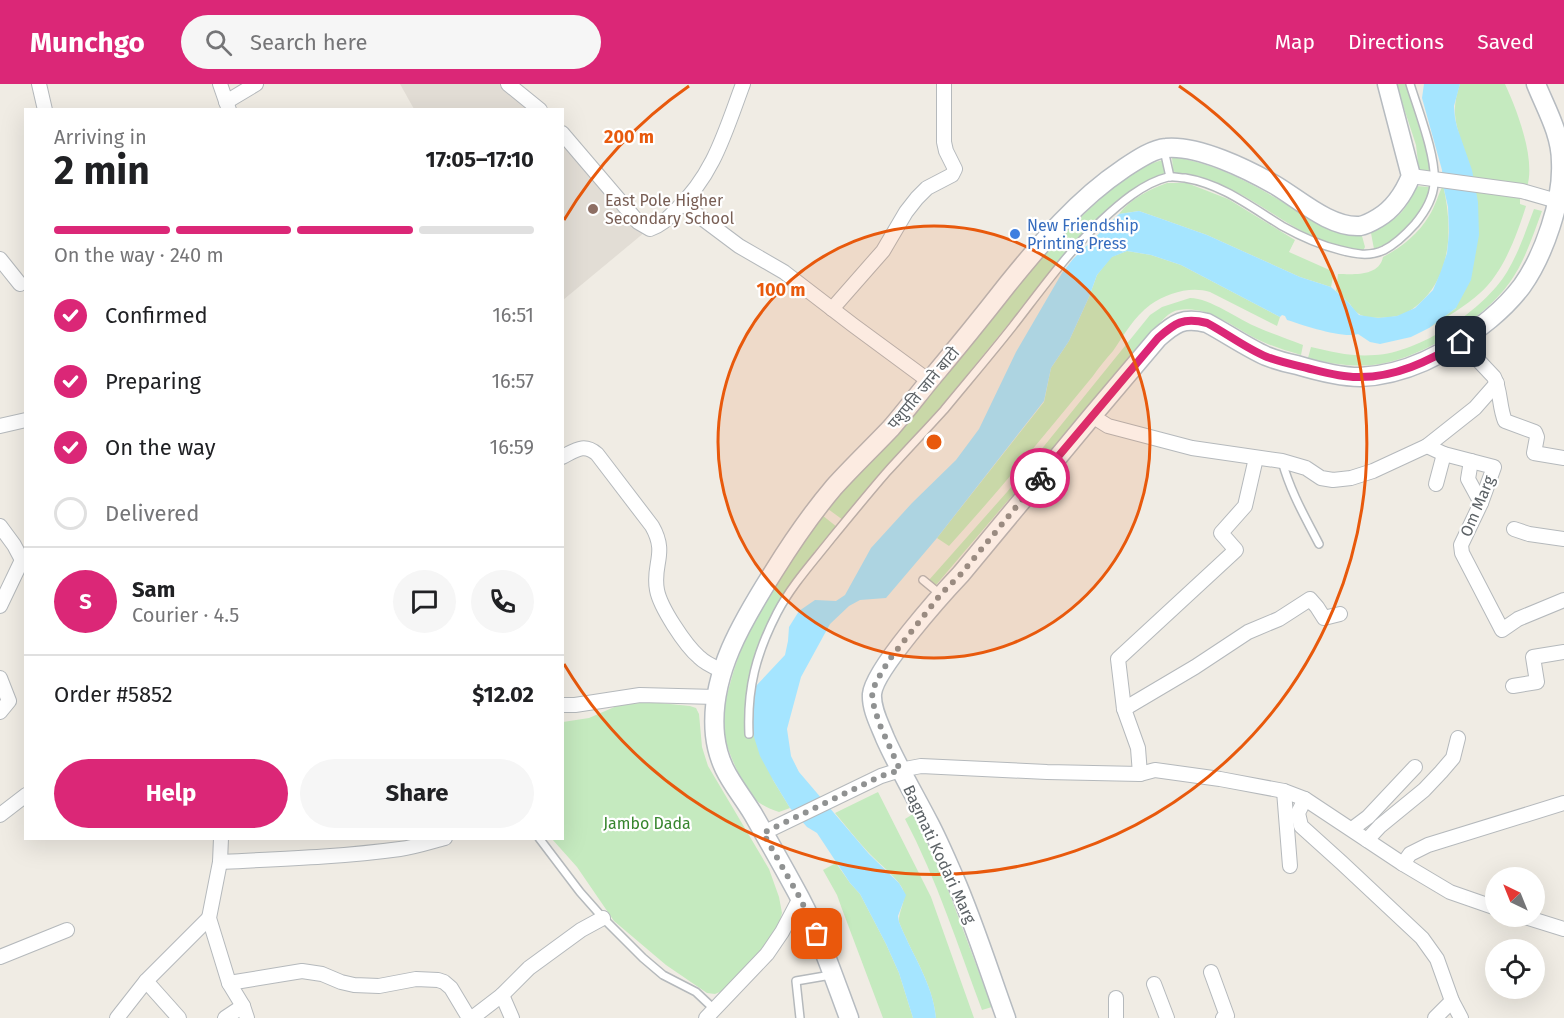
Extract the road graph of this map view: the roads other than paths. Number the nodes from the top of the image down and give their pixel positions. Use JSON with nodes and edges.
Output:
{"nodes":[{"id":1,"x":39,"y":84,"type":"edge"},
{"id":2,"x":220,"y":84,"type":"edge"},
{"id":3,"x":256,"y":84,"type":"edge"},
{"id":4,"x":508,"y":84,"type":"edge"},
{"id":5,"x":742,"y":84,"type":"edge"},
{"id":6,"x":944,"y":84,"type":"edge"},
{"id":7,"x":1387,"y":84,"type":"edge"},
{"id":8,"x":1410,"y":84,"type":"edge"},
{"id":9,"x":1536,"y":84,"type":"edge"},
{"id":10,"x":228,"y":106,"type":"edge"},
{"id":11,"x":45,"y":108,"type":"edge"},
{"id":12,"x":538,"y":108,"type":"edge"},
{"id":13,"x":564,"y":135,"type":"edge"},
{"id":14,"x":1164,"y":148,"type":"junction"},
{"id":15,"x":1412,"y":176,"type":"junction"},
{"id":16,"x":1170,"y":177,"type":"junction"},
{"id":17,"x":1439,"y":179,"type":"junction"},
{"id":18,"x":1561,"y":203,"type":"edge"},
{"id":19,"x":683,"y":204,"type":"junction"},
{"id":20,"x":0,"y":259,"type":"edge"},
{"id":21,"x":0,"y":276,"type":"edge"},
{"id":22,"x":23,"y":285,"type":"edge"},
{"id":23,"x":832,"y":309,"type":"junction"},
{"id":24,"x":1461,"y":342,"type":"junction"},
{"id":25,"x":929,"y":381,"type":"junction"},
{"id":26,"x":1497,"y":383,"type":"junction"},
{"id":27,"x":1092,"y":416,"type":"junction"},
{"id":28,"x":24,"y":420,"type":"edge"},
{"id":29,"x":0,"y":426,"type":"edge"},
{"id":30,"x":1427,"y":446,"type":"junction"},
{"id":31,"x":1444,"y":454,"type":"junction"},
{"id":32,"x":564,"y":456,"type":"edge"},
{"id":33,"x":1256,"y":458,"type":"junction"},
{"id":34,"x":1564,"y":458,"type":"edge"},
{"id":35,"x":1282,"y":461,"type":"junction"},
{"id":36,"x":1471,"y":461,"type":"junction"},
{"id":37,"x":1436,"y":484,"type":"dead end"},
{"id":38,"x":1481,"y":503,"type":"junction"},
{"id":39,"x":0,"y":526,"type":"edge"},
{"id":40,"x":1514,"y":529,"type":"dead end"},
{"id":41,"x":1564,"y":539,"type":"edge"},
{"id":42,"x":1319,"y":544,"type":"dead end"},
{"id":43,"x":24,"y":558,"type":"edge"},
{"id":44,"x":923,"y":580,"type":"dead end"},
{"id":45,"x":941,"y":594,"type":"junction"},
{"id":46,"x":1564,"y":600,"type":"edge"},
{"id":47,"x":0,"y":606,"type":"edge"},
{"id":48,"x":1340,"y":614,"type":"dead end"},
{"id":49,"x":1564,"y":652,"type":"edge"},
{"id":50,"x":723,"y":671,"type":"junction"},
{"id":51,"x":0,"y":678,"type":"edge"},
{"id":52,"x":1513,"y":686,"type":"dead end"},
{"id":53,"x":716,"y":697,"type":"junction"},
{"id":54,"x":564,"y":705,"type":"edge"},
{"id":55,"x":1124,"y":709,"type":"junction"},
{"id":56,"x":0,"y":712,"type":"edge"},
{"id":57,"x":749,"y":734,"type":"dead end"},
{"id":58,"x":1458,"y":738,"type":"dead end"},
{"id":59,"x":1415,"y":767,"type":"dead end"},
{"id":60,"x":900,"y":770,"type":"junction"},
{"id":61,"x":1140,"y":774,"type":"junction"},
{"id":62,"x":1284,"y":791,"type":"junction"},
{"id":63,"x":24,"y":797,"type":"edge"},
{"id":64,"x":1305,"y":799,"type":"junction"},
{"id":65,"x":1564,"y":803,"type":"edge"},
{"id":66,"x":0,"y":815,"type":"edge"},
{"id":67,"x":1352,"y":830,"type":"junction"},
{"id":68,"x":763,"y":833,"type":"junction"},
{"id":69,"x":221,"y":840,"type":"edge"},
{"id":70,"x":437,"y":840,"type":"edge"},
{"id":71,"x":541,"y":840,"type":"edge"},
{"id":72,"x":1367,"y":840,"type":"junction"},
{"id":73,"x":220,"y":862,"type":"junction"},
{"id":74,"x":1403,"y":864,"type":"junction"},
{"id":75,"x":1290,"y":866,"type":"dead end"},
{"id":76,"x":800,"y":898,"type":"junction"},
{"id":77,"x":1485,"y":904,"type":"edge"},
{"id":78,"x":209,"y":918,"type":"junction"},
{"id":79,"x":603,"y":918,"type":"junction"},
{"id":80,"x":1545,"y":923,"type":"edge"},
{"id":81,"x":1564,"y":929,"type":"edge"},
{"id":82,"x":67,"y":930,"type":"dead end"},
{"id":83,"x":0,"y":957,"type":"edge"},
{"id":84,"x":1211,"y":972,"type":"dead end"},
{"id":85,"x":833,"y":975,"type":"junction"},
{"id":86,"x":146,"y":981,"type":"junction"},
{"id":87,"x":229,"y":983,"type":"junction"},
{"id":88,"x":1154,"y":984,"type":"dead end"},
{"id":89,"x":502,"y":995,"type":"junction"},
{"id":90,"x":1116,"y":998,"type":"dead end"},
{"id":91,"x":1452,"y":1001,"type":"junction"},
{"id":92,"x":245,"y":1012,"type":"edge"},
{"id":93,"x":710,"y":1014,"type":"edge"},
{"id":94,"x":117,"y":1018,"type":"edge"},
{"id":95,"x":179,"y":1018,"type":"edge"},
{"id":96,"x":225,"y":1018,"type":"edge"},
{"id":97,"x":470,"y":1018,"type":"edge"},
{"id":98,"x":513,"y":1018,"type":"edge"},
{"id":99,"x":800,"y":1018,"type":"edge"},
{"id":100,"x":849,"y":1018,"type":"edge"},
{"id":101,"x":1006,"y":1018,"type":"edge"},
{"id":102,"x":1116,"y":1018,"type":"edge"},
{"id":103,"x":1167,"y":1018,"type":"edge"},
{"id":104,"x":1223,"y":1018,"type":"edge"},
{"id":105,"x":1434,"y":1018,"type":"edge"},
{"id":106,"x":1461,"y":1018,"type":"edge"}],
"edges":[{"from":1,"to":11,"type":"street"},
{"from":2,"to":10,"type":"street"},
{"from":3,"to":10,"type":"street"},
{"from":4,"to":12,"type":"street"},
{"from":5,"to":19,"type":"street"},
{"from":6,"to":23,"type":"street"},
{"from":7,"to":15,"type":"main road"},
{"from":8,"to":17,"type":"lane"},
{"from":9,"to":18,"type":"main road","name":"Bagmati Kodari Marg"},
{"from":13,"to":19,"type":"street"},
{"from":14,"to":15,"type":"main road","name":"पशुपति जाने बाटो"},
{"from":14,"to":16,"type":"lane"},
{"from":14,"to":25,"type":"main road","name":"पशुपति जाने बाटो"},
{"from":15,"to":17,"type":"street"},
{"from":16,"to":17,"type":"lane"},
{"from":16,"to":57,"type":"lane"},
{"from":17,"to":18,"type":"street"},
{"from":18,"to":24,"type":"main road","name":"Bagmati Kodari Marg"},
{"from":19,"to":23,"type":"street"},
{"from":20,"to":22,"type":"street"},
{"from":21,"to":22,"type":"street"},
{"from":23,"to":25,"type":"street"},
{"from":24,"to":26,"type":"street"},
{"from":24,"to":27,"type":"main road","name":"Bagmati Kodari Marg"},
{"from":25,"to":50,"type":"main road","name":"पशुपति जाने बाटो"},
{"from":26,"to":30,"type":"street"},
{"from":26,"to":34,"type":"street"},
{"from":27,"to":33,"type":"street"},
{"from":27,"to":45,"type":"main road","name":"Bagmati Kodari Marg"},
{"from":28,"to":29,"type":"street"},
{"from":30,"to":31,"type":"street","name":"Om Marg"},
{"from":30,"to":35,"type":"street"},
{"from":31,"to":36,"type":"street","name":"Om Marg"},
{"from":31,"to":37,"type":"street"},
{"from":32,"to":50,"type":"street"},
{"from":33,"to":35,"type":"street"},
{"from":33,"to":55,"type":"street"},
{"from":35,"to":42,"type":"lane"},
{"from":36,"to":38,"type":"street"},
{"from":36,"to":38,"type":"street","name":"Om Marg"},
{"from":38,"to":46,"type":"street","name":"Om Marg"},
{"from":39,"to":43,"type":"street"},
{"from":40,"to":41,"type":"street"},
{"from":43,"to":47,"type":"street"},
{"from":44,"to":45,"type":"lane"},
{"from":45,"to":60,"type":"main road","name":"Bagmati Kodari Marg"},
{"from":48,"to":55,"type":"street"},
{"from":49,"to":52,"type":"street"},
{"from":50,"to":53,"type":"main road","name":"पशुपति जाने बाटो"},
{"from":51,"to":56,"type":"street"},
{"from":53,"to":54,"type":"street"},
{"from":53,"to":68,"type":"main road","name":"पशुपति जाने बाटो"},
{"from":55,"to":61,"type":"street"},
{"from":58,"to":72,"type":"street"},
{"from":59,"to":67,"type":"street"},
{"from":60,"to":61,"type":"street"},
{"from":60,"to":68,"type":"street"},
{"from":60,"to":101,"type":"main road","name":"Bagmati Kodari Marg"},
{"from":61,"to":62,"type":"street"},
{"from":62,"to":64,"type":"street"},
{"from":62,"to":75,"type":"street"},
{"from":63,"to":66,"type":"street"},
{"from":64,"to":67,"type":"street"},
{"from":64,"to":91,"type":"street"},
{"from":65,"to":74,"type":"street"},
{"from":67,"to":72,"type":"street"},
{"from":68,"to":76,"type":"main road","name":"पशुपति जाने बाटो"},
{"from":69,"to":73,"type":"street"},
{"from":70,"to":73,"type":"street"},
{"from":71,"to":79,"type":"lane"},
{"from":72,"to":74,"type":"street"},
{"from":73,"to":78,"type":"street"},
{"from":74,"to":77,"type":"street"},
{"from":76,"to":85,"type":"main road","name":"पशुपति जाने बाटो"},
{"from":76,"to":93,"type":"street"},
{"from":78,"to":86,"type":"street"},
{"from":78,"to":87,"type":"street"},
{"from":79,"to":89,"type":"street"},
{"from":79,"to":93,"type":"lane"},
{"from":80,"to":81,"type":"street"},
{"from":82,"to":83,"type":"street"},
{"from":84,"to":104,"type":"street"},
{"from":85,"to":99,"type":"lane"},
{"from":85,"to":100,"type":"main road","name":"पशुपति जाने बाटो"},
{"from":86,"to":94,"type":"street"},
{"from":86,"to":95,"type":"street"},
{"from":87,"to":92,"type":"street"},
{"from":87,"to":97,"type":"street"},
{"from":88,"to":103,"type":"street"},
{"from":89,"to":97,"type":"street"},
{"from":89,"to":98,"type":"street"},
{"from":90,"to":102,"type":"street"},
{"from":91,"to":105,"type":"street"},
{"from":91,"to":106,"type":"street"},
{"from":92,"to":96,"type":"street"}]}
